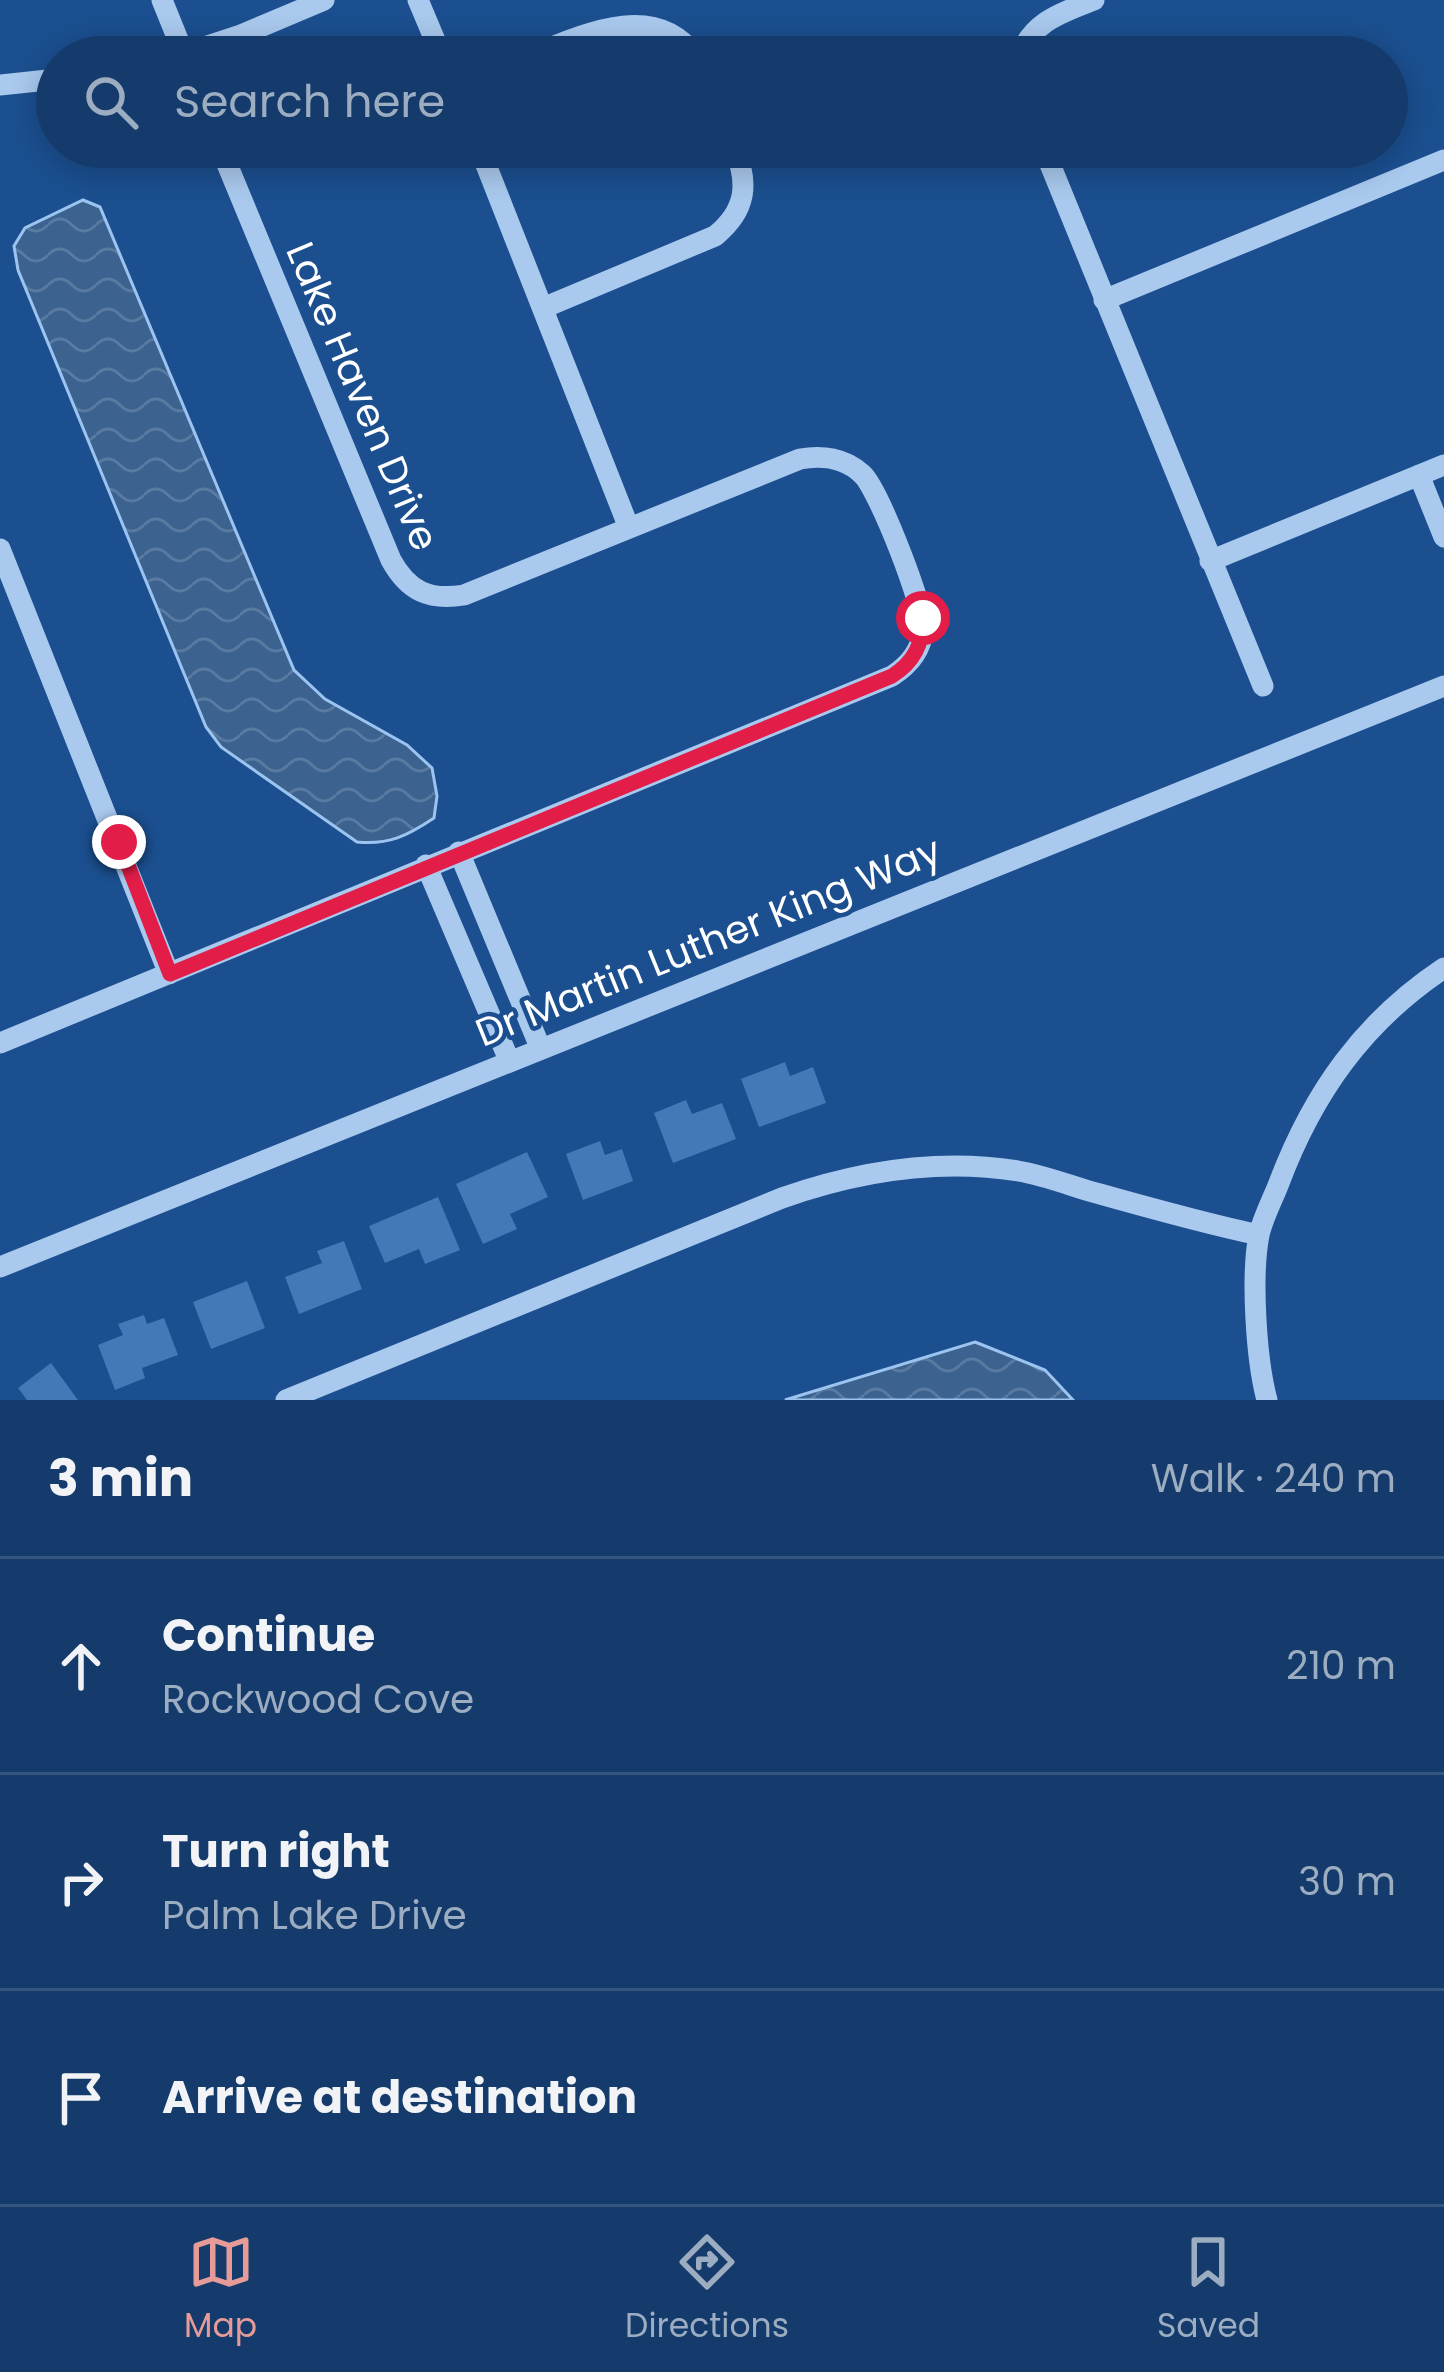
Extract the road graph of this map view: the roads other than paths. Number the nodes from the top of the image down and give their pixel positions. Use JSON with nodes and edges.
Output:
{"nodes":[{"id":1,"x":162,"y":0,"type":"edge"},
{"id":2,"x":324,"y":0,"type":"edge"},
{"id":3,"x":418,"y":0,"type":"edge"},
{"id":4,"x":1094,"y":0,"type":"edge"},
{"id":5,"x":174,"y":36,"type":"edge"},
{"id":6,"x":232,"y":36,"type":"edge"},
{"id":7,"x":433,"y":36,"type":"edge"},
{"id":8,"x":579,"y":36,"type":"edge"},
{"id":9,"x":684,"y":36,"type":"edge"},
{"id":10,"x":1033,"y":36,"type":"edge"},
{"id":11,"x":36,"y":81,"type":"edge"},
{"id":12,"x":0,"y":85,"type":"edge"},
{"id":13,"x":1444,"y":160,"type":"edge"},
{"id":14,"x":229,"y":168,"type":"edge"},
{"id":15,"x":486,"y":168,"type":"edge"},
{"id":16,"x":743,"y":168,"type":"edge"},
{"id":17,"x":1051,"y":168,"type":"edge"},
{"id":18,"x":1104,"y":300,"type":"junction"},
{"id":19,"x":543,"y":308,"type":"junction"},
{"id":20,"x":1444,"y":465,"type":"edge"},
{"id":21,"x":1419,"y":475,"type":"junction"},
{"id":22,"x":629,"y":528,"type":"junction"},
{"id":23,"x":1444,"y":537,"type":"edge"},
{"id":24,"x":0,"y":549,"type":"edge"},
{"id":25,"x":1210,"y":561,"type":"junction"},
{"id":26,"x":1263,"y":686,"type":"dead end"},
{"id":27,"x":1444,"y":686,"type":"edge"},
{"id":28,"x":459,"y":852,"type":"junction"},
{"id":29,"x":426,"y":865,"type":"junction"},
{"id":30,"x":1444,"y":968,"type":"edge"},
{"id":31,"x":170,"y":974,"type":"junction"},
{"id":32,"x":0,"y":1043,"type":"edge"},
{"id":33,"x":540,"y":1047,"type":"junction"},
{"id":34,"x":509,"y":1060,"type":"junction"},
{"id":35,"x":1259,"y":1235,"type":"junction"},
{"id":36,"x":0,"y":1267,"type":"edge"},
{"id":37,"x":286,"y":1400,"type":"edge"},
{"id":38,"x":1267,"y":1400,"type":"edge"}],
"edges":[{"from":1,"to":5,"type":"street"},
{"from":2,"to":6,"type":"street"},
{"from":3,"to":7,"type":"street"},
{"from":4,"to":10,"type":"street"},
{"from":8,"to":9,"type":"street"},
{"from":11,"to":12,"type":"street"},
{"from":13,"to":18,"type":"street"},
{"from":14,"to":22,"type":"street","name":"Lake Haven Drive"},
{"from":15,"to":19,"type":"street"},
{"from":16,"to":19,"type":"street"},
{"from":17,"to":18,"type":"street"},
{"from":18,"to":25,"type":"street"},
{"from":19,"to":22,"type":"street"},
{"from":20,"to":21,"type":"street"},
{"from":21,"to":23,"type":"street"},
{"from":21,"to":25,"type":"street"},
{"from":22,"to":28,"type":"street"},
{"from":24,"to":31,"type":"street"},
{"from":25,"to":26,"type":"street"},
{"from":27,"to":33,"type":"street","name":"Dr Martin Luther King Way"},
{"from":28,"to":29,"type":"street"},
{"from":28,"to":33,"type":"street"},
{"from":29,"to":31,"type":"street"},
{"from":29,"to":34,"type":"street"},
{"from":30,"to":35,"type":"street"},
{"from":31,"to":32,"type":"street"},
{"from":33,"to":34,"type":"street","name":"Dr Martin Luther King Way"},
{"from":34,"to":36,"type":"street","name":"Dr Martin Luther King Way"},
{"from":35,"to":37,"type":"street"},
{"from":35,"to":38,"type":"street"}]}
